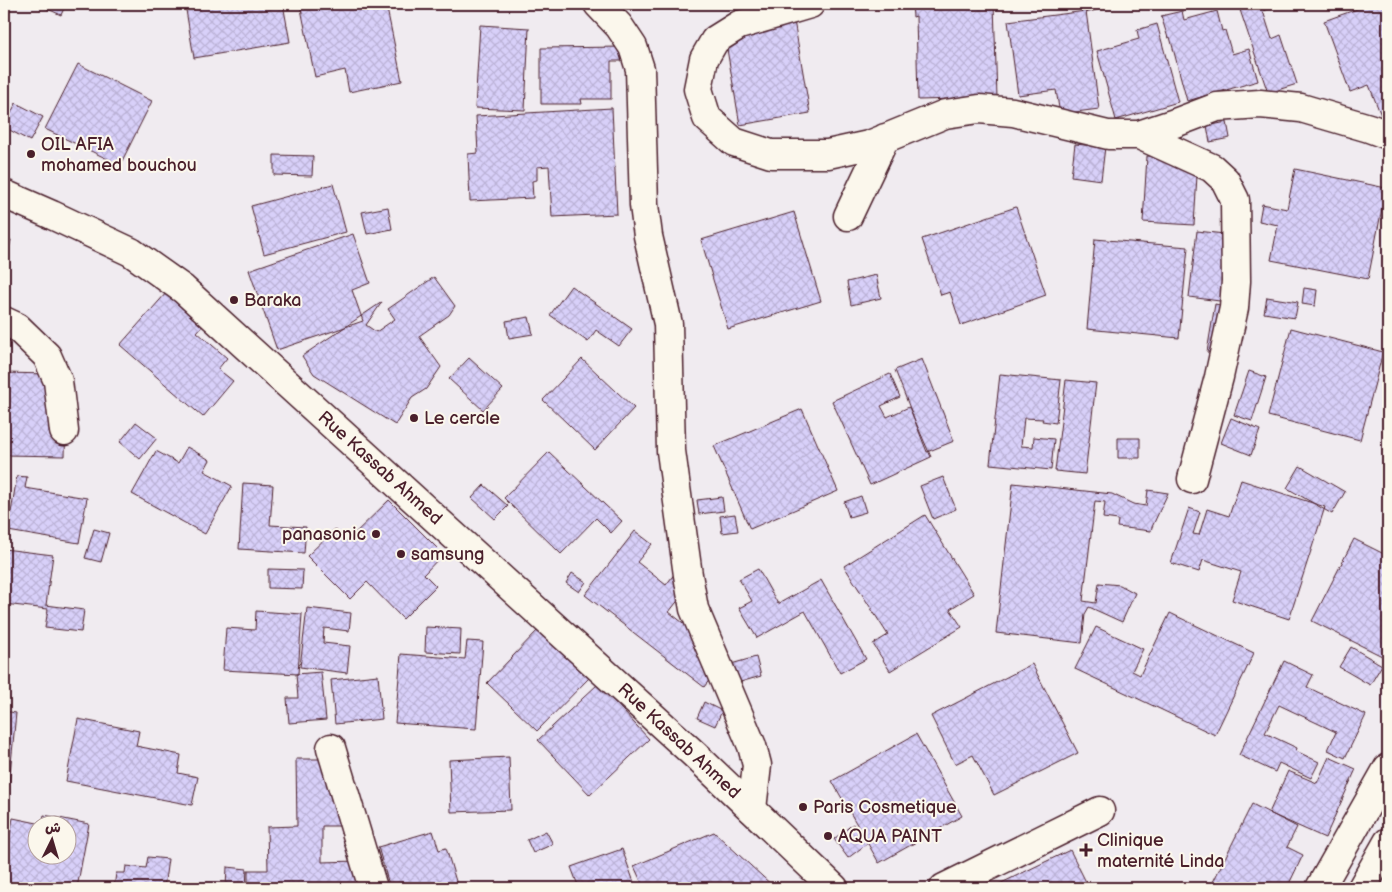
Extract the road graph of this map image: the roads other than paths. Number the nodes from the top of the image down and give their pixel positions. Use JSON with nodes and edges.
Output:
{"nodes":[{"id":1,"x":598,"y":4,"type":"edge"},
{"id":2,"x":810,"y":4,"type":"edge"},
{"id":3,"x":1139,"y":135,"type":"junction"},
{"id":4,"x":1388,"y":135,"type":"edge"},
{"id":5,"x":885,"y":138,"type":"junction"},
{"id":6,"x":4,"y":194,"type":"edge"},
{"id":7,"x":848,"y":216,"type":"dead end"},
{"id":8,"x":4,"y":321,"type":"edge"},
{"id":9,"x":64,"y":431,"type":"dead end"},
{"id":10,"x":1192,"y":480,"type":"dead end"},
{"id":11,"x":331,"y":748,"type":"dead end"},
{"id":12,"x":1388,"y":768,"type":"edge"},
{"id":13,"x":752,"y":809,"type":"junction"},
{"id":14,"x":1100,"y":810,"type":"dead end"},
{"id":15,"x":1388,"y":842,"type":"edge"},
{"id":16,"x":373,"y":888,"type":"edge"},
{"id":17,"x":834,"y":888,"type":"edge"},
{"id":18,"x":944,"y":888,"type":"edge"},
{"id":19,"x":1320,"y":888,"type":"edge"},
{"id":20,"x":1362,"y":888,"type":"edge"}],
"edges":[{"from":1,"to":13,"type":"street"},
{"from":2,"to":5,"type":"street"},
{"from":3,"to":4,"type":"street"},
{"from":3,"to":5,"type":"street"},
{"from":3,"to":10,"type":"street"},
{"from":5,"to":7,"type":"street"},
{"from":6,"to":13,"type":"street","name":"Rue Kassab Ahmed"},
{"from":8,"to":9,"type":"street"},
{"from":11,"to":16,"type":"street"},
{"from":12,"to":19,"type":"street"},
{"from":13,"to":17,"type":"street","name":"Rue Kassab Ahmed"},
{"from":14,"to":18,"type":"street"},
{"from":15,"to":20,"type":"street"}]}
